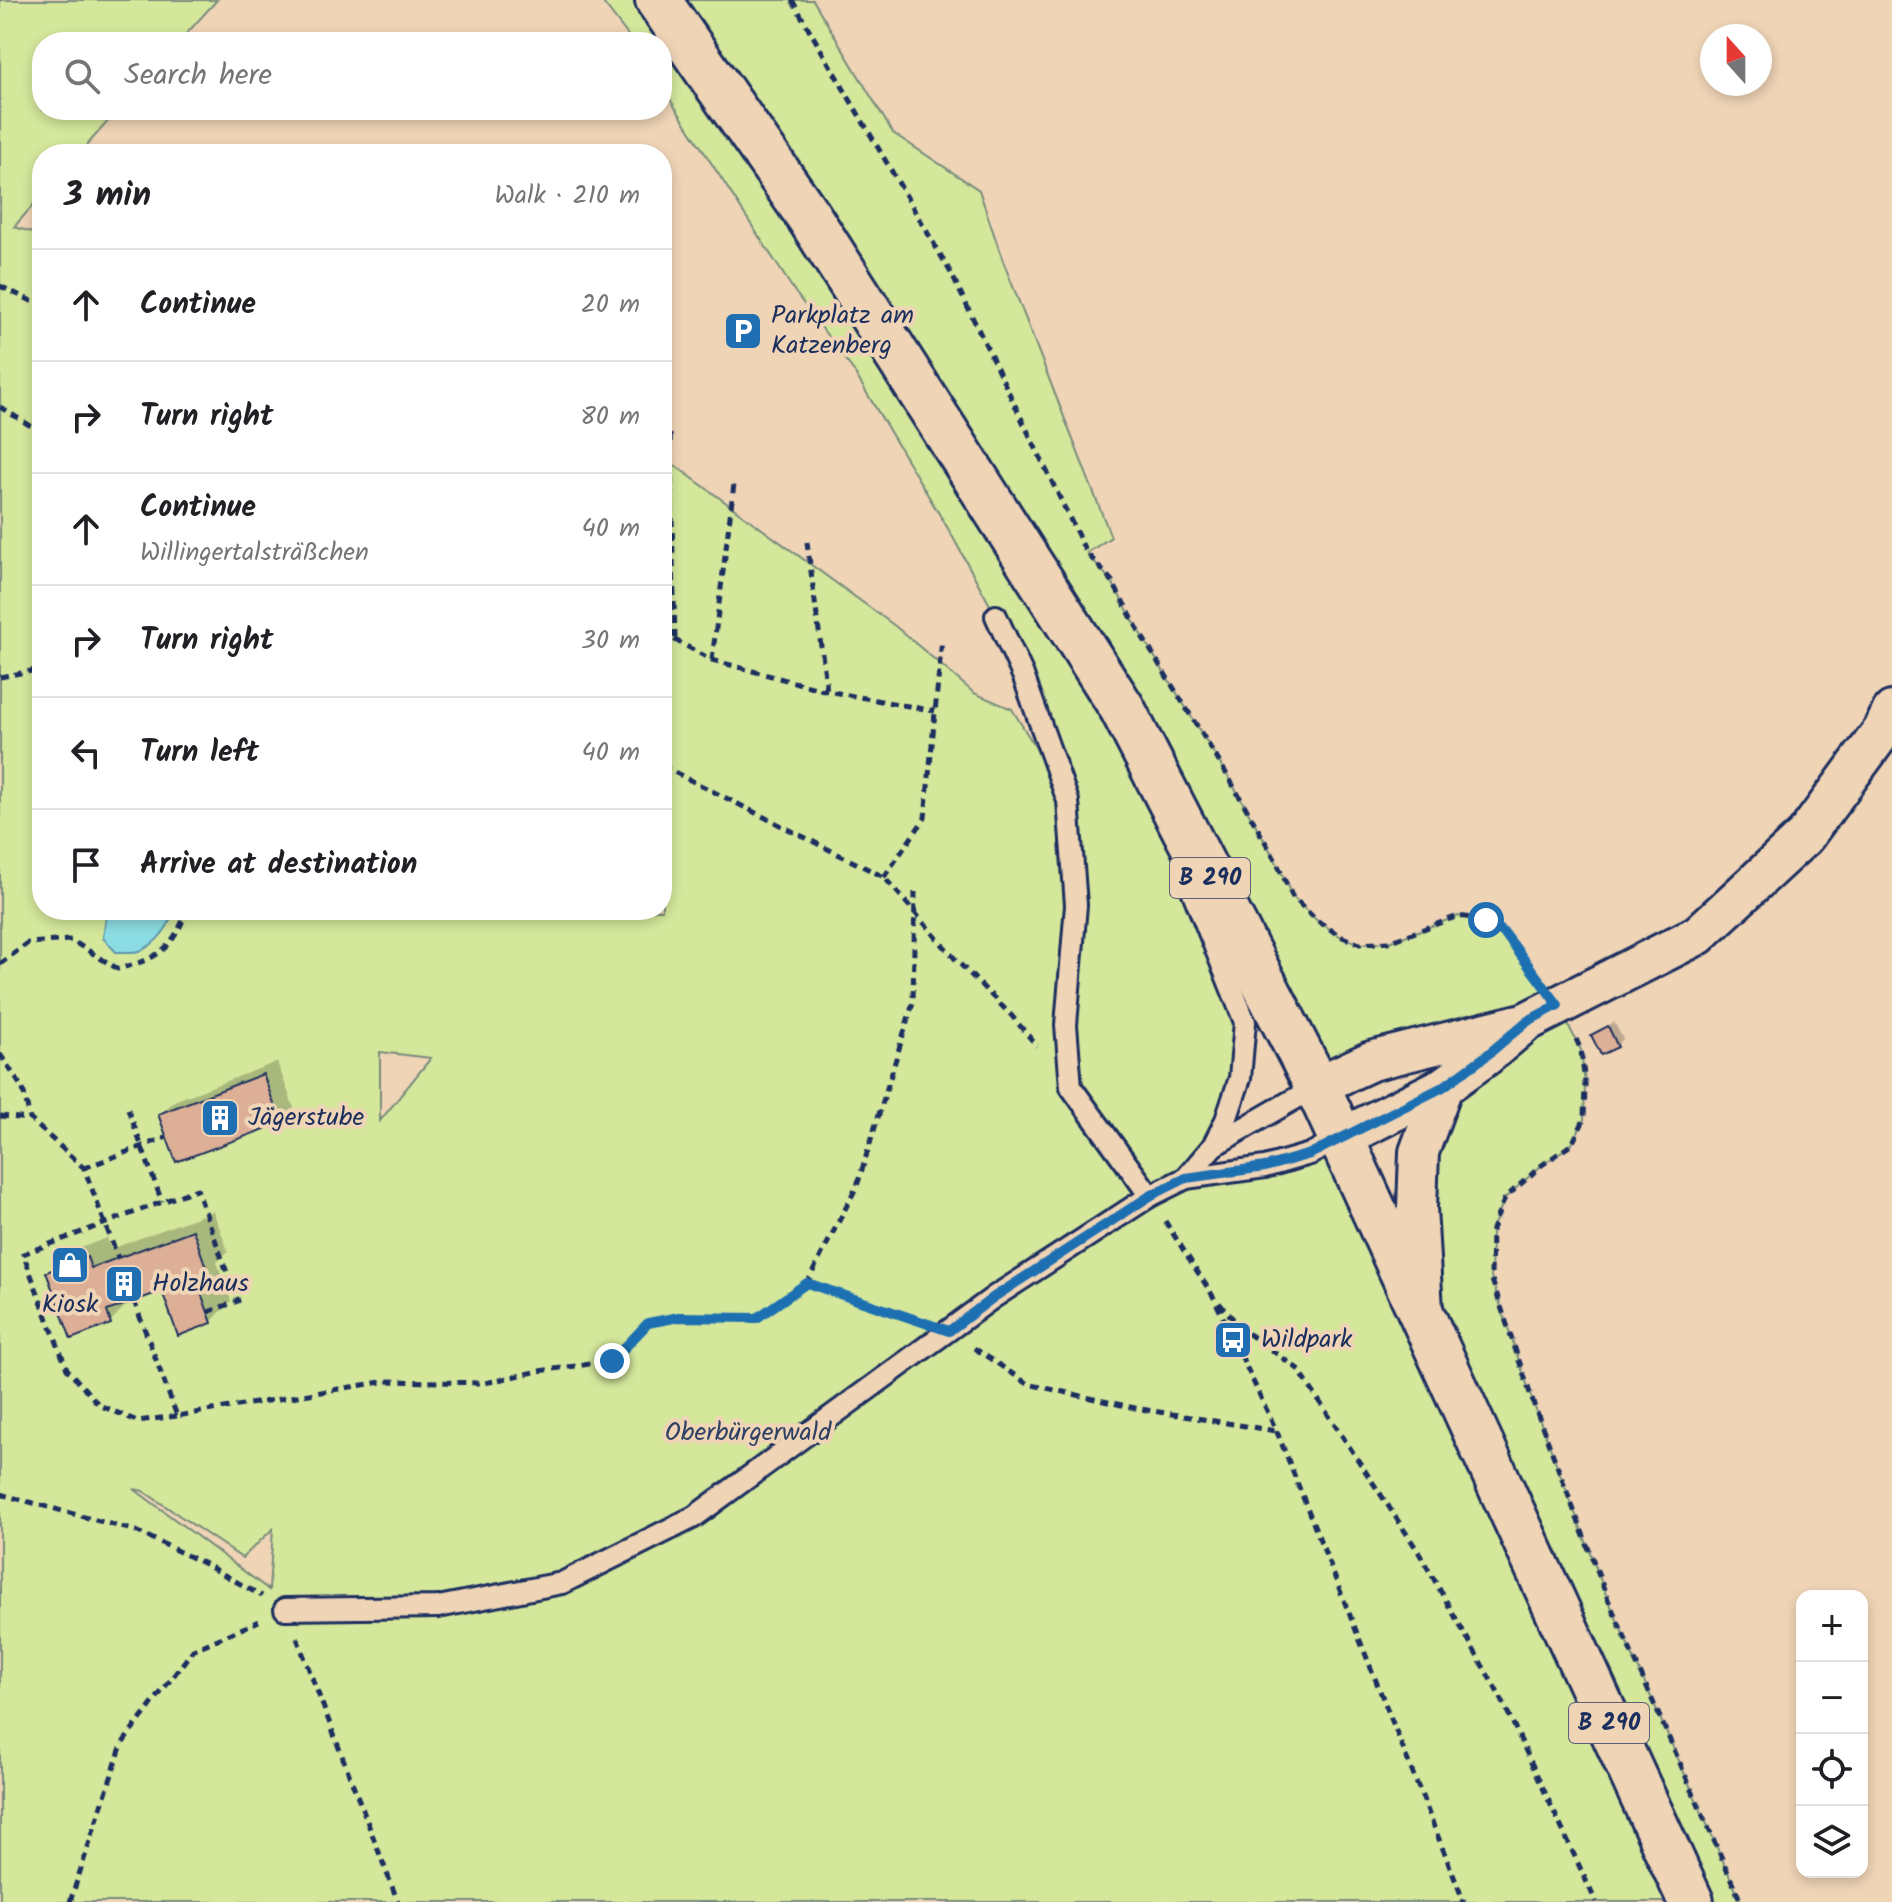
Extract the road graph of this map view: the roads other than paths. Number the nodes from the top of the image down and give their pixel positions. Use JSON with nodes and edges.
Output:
{"nodes":[{"id":1,"x":658,"y":0,"type":"edge"},
{"id":2,"x":996,"y":616,"type":"dead end"},
{"id":3,"x":1122,"y":708,"type":"junction"},
{"id":4,"x":1892,"y":711,"type":"edge"},
{"id":5,"x":1542,"y":1014,"type":"junction"},
{"id":6,"x":1317,"y":1086,"type":"junction"},
{"id":7,"x":1443,"y":1087,"type":"junction"},
{"id":8,"x":1341,"y":1138,"type":"junction"},
{"id":9,"x":1213,"y":1146,"type":"junction"},
{"id":10,"x":1186,"y":1178,"type":"junction"},
{"id":11,"x":1150,"y":1196,"type":"junction"},
{"id":12,"x":1423,"y":1312,"type":"junction"},
{"id":13,"x":285,"y":1609,"type":"road end"},
{"id":14,"x":1691,"y":1902,"type":"edge"}],
"edges":[{"from":1,"to":3,"type":"main road","number":"B 290"},
{"from":2,"to":11,"type":"lane"},
{"from":3,"to":6,"type":"main road","number":"B 290"},
{"from":3,"to":9,"type":"lane"},
{"from":4,"to":5,"type":"street"},
{"from":5,"to":6,"type":"street"},
{"from":5,"to":7,"type":"street"},
{"from":6,"to":8,"type":"main road","number":"B 290"},
{"from":6,"to":9,"type":"lane"},
{"from":7,"to":8,"type":"street"},
{"from":7,"to":12,"type":"street"},
{"from":8,"to":10,"type":"lane"},
{"from":8,"to":12,"type":"main road","number":"B 290"},
{"from":9,"to":10,"type":"lane"},
{"from":10,"to":11,"type":"lane"},
{"from":11,"to":13,"type":"lane"},
{"from":12,"to":14,"type":"main road","number":"B 290"}]}
